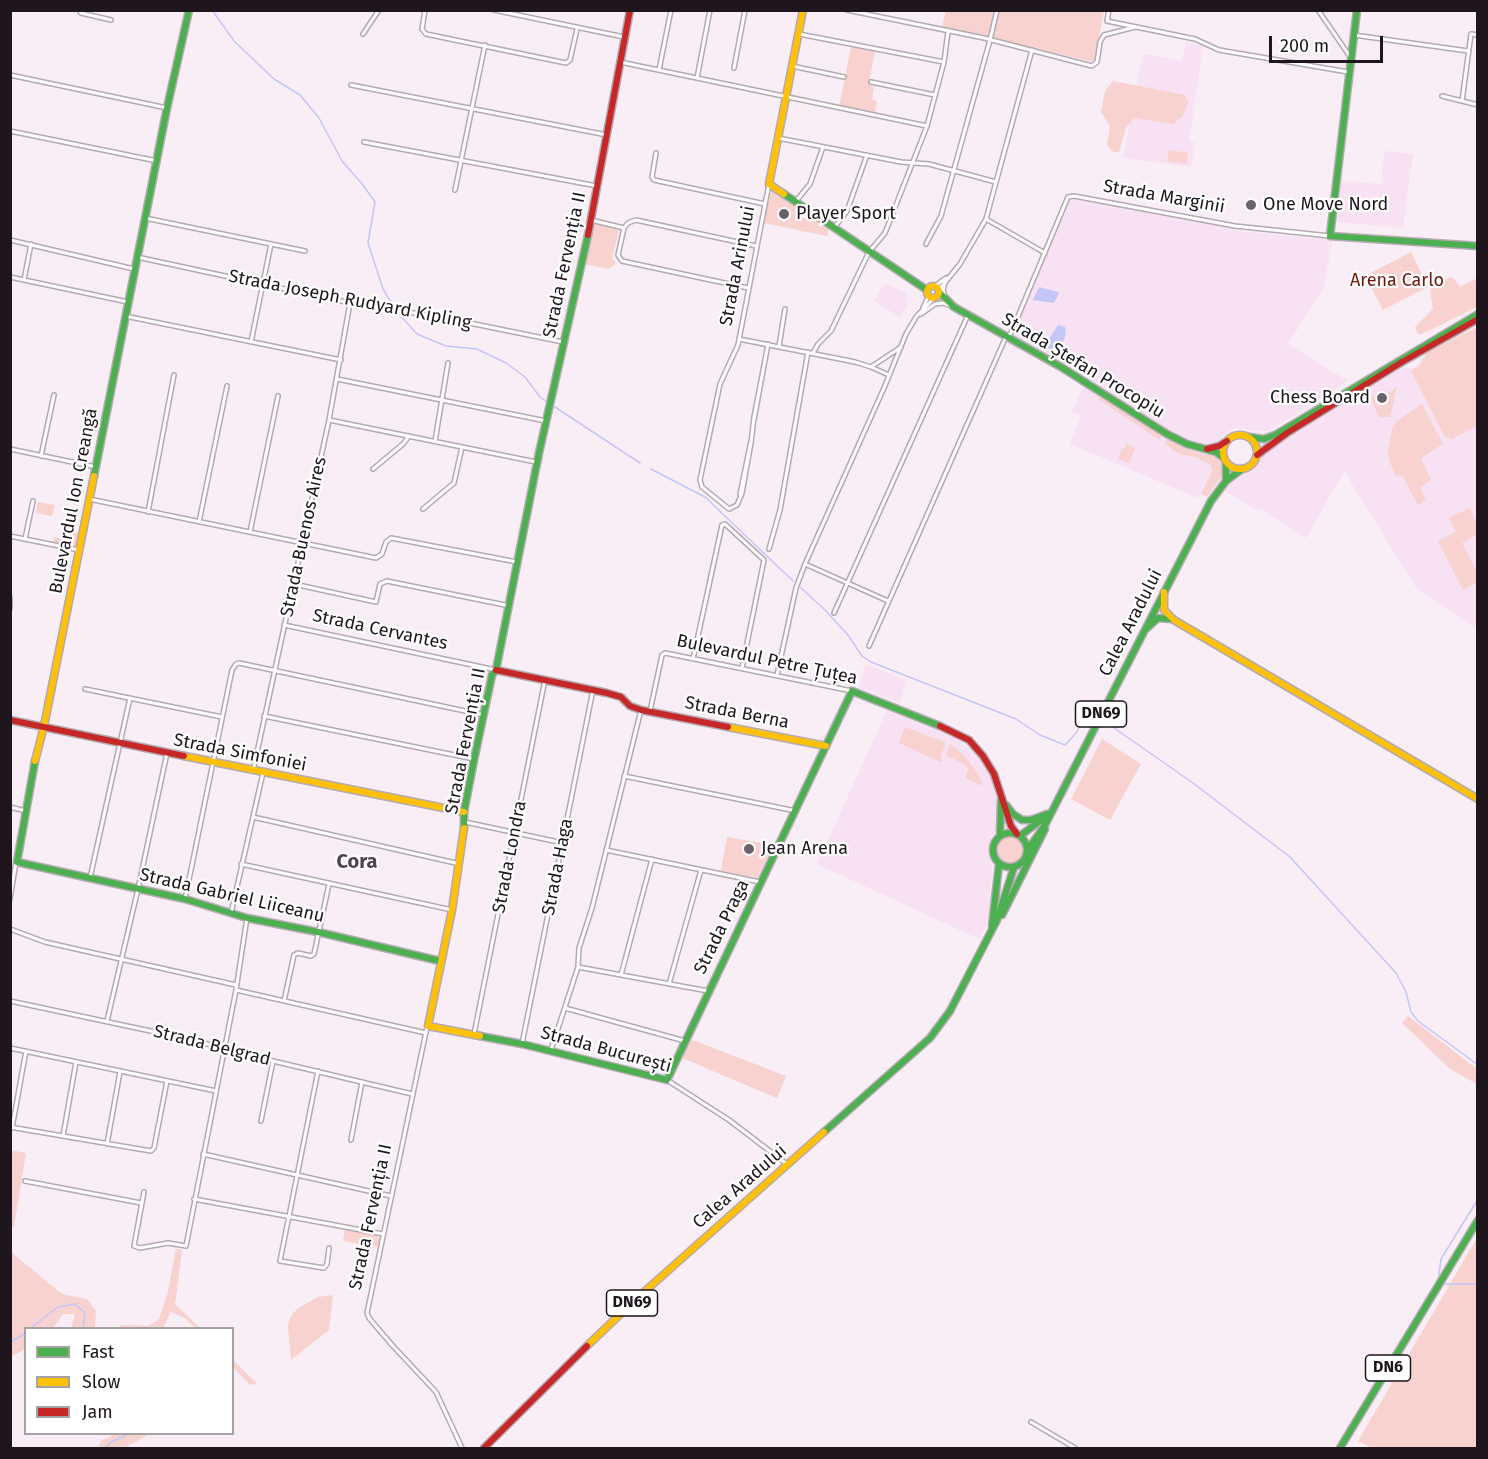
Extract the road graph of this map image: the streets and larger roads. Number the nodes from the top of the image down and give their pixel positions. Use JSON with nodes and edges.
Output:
{"nodes":[{"id":1,"x":79,"y":10,"type":"edge"},
{"id":2,"x":189,"y":10,"type":"edge"},
{"id":3,"x":379,"y":10,"type":"edge"},
{"id":4,"x":425,"y":10,"type":"edge"},
{"id":5,"x":494,"y":10,"type":"edge"},
{"id":6,"x":630,"y":10,"type":"edge"},
{"id":7,"x":671,"y":10,"type":"edge"},
{"id":8,"x":710,"y":10,"type":"edge"},
{"id":9,"x":745,"y":10,"type":"edge"},
{"id":10,"x":803,"y":10,"type":"edge"},
{"id":11,"x":847,"y":10,"type":"edge"},
{"id":12,"x":997,"y":10,"type":"edge"},
{"id":13,"x":1108,"y":10,"type":"edge"},
{"id":14,"x":1318,"y":10,"type":"edge"},
{"id":15,"x":1357,"y":10,"type":"edge"},
{"id":16,"x":111,"y":20,"type":"dead end"},
{"id":17,"x":1135,"y":27,"type":"junction"},
{"id":18,"x":577,"y":29,"type":"junction"},
{"id":19,"x":948,"y":32,"type":"junction"},
{"id":20,"x":363,"y":34,"type":"dead end"},
{"id":21,"x":799,"y":34,"type":"junction"},
{"id":22,"x":1354,"y":35,"type":"junction"},
{"id":23,"x":1478,"y":35,"type":"edge"},
{"id":24,"x":625,"y":37,"type":"junction"},
{"id":25,"x":990,"y":40,"type":"junction"},
{"id":26,"x":485,"y":45,"type":"junction"},
{"id":27,"x":1032,"y":50,"type":"junction"},
{"id":28,"x":1468,"y":51,"type":"junction"},
{"id":29,"x":1351,"y":58,"type":"junction"},
{"id":30,"x":620,"y":62,"type":"junction"},
{"id":31,"x":944,"y":62,"type":"junction"},
{"id":32,"x":792,"y":66,"type":"junction"},
{"id":33,"x":734,"y":68,"type":"dead end"},
{"id":34,"x":659,"y":70,"type":"junction"},
{"id":35,"x":1348,"y":72,"type":"junction"},
{"id":36,"x":10,"y":75,"type":"edge"},
{"id":37,"x":844,"y":77,"type":"dead end"},
{"id":38,"x":697,"y":78,"type":"junction"},
{"id":39,"x":871,"y":82,"type":"dead end"},
{"id":40,"x":351,"y":85,"type":"dead end"},
{"id":41,"x":935,"y":95,"type":"junction"},
{"id":42,"x":1442,"y":96,"type":"dead end"},
{"id":43,"x":786,"y":98,"type":"junction"},
{"id":44,"x":1462,"y":101,"type":"junction"},
{"id":45,"x":1478,"y":105,"type":"edge"},
{"id":46,"x":167,"y":108,"type":"junction"},
{"id":47,"x":472,"y":109,"type":"junction"},
{"id":48,"x":927,"y":126,"type":"junction"},
{"id":49,"x":10,"y":131,"type":"edge"},
{"id":50,"x":607,"y":135,"type":"junction"},
{"id":51,"x":778,"y":138,"type":"junction"},
{"id":52,"x":364,"y":142,"type":"dead end"},
{"id":53,"x":824,"y":147,"type":"junction"},
{"id":54,"x":656,"y":153,"type":"dead end"},
{"id":55,"x":867,"y":155,"type":"junction"},
{"id":56,"x":461,"y":160,"type":"junction"},
{"id":57,"x":157,"y":161,"type":"junction"},
{"id":58,"x":911,"y":163,"type":"junction"},
{"id":59,"x":954,"y":169,"type":"junction"},
{"id":60,"x":996,"y":182,"type":"junction"},
{"id":61,"x":769,"y":184,"type":"junction"},
{"id":62,"x":597,"y":186,"type":"junction"},
{"id":63,"x":455,"y":190,"type":"dead end"},
{"id":64,"x":796,"y":201,"type":"junction"},
{"id":65,"x":765,"y":204,"type":"junction"},
{"id":66,"x":145,"y":218,"type":"junction"},
{"id":67,"x":986,"y":219,"type":"junction"},
{"id":68,"x":591,"y":220,"type":"junction"},
{"id":69,"x":624,"y":228,"type":"junction"},
{"id":70,"x":834,"y":228,"type":"junction"},
{"id":71,"x":1330,"y":236,"type":"junction"},
{"id":72,"x":10,"y":240,"type":"edge"},
{"id":73,"x":31,"y":244,"type":"junction"},
{"id":74,"x":270,"y":244,"type":"junction"},
{"id":75,"x":926,"y":244,"type":"dead end"},
{"id":76,"x":756,"y":246,"type":"junction"},
{"id":77,"x":1478,"y":246,"type":"edge"},
{"id":78,"x":305,"y":251,"type":"dead end"},
{"id":79,"x":869,"y":252,"type":"junction"},
{"id":80,"x":1045,"y":253,"type":"junction"},
{"id":81,"x":137,"y":257,"type":"junction"},
{"id":82,"x":135,"y":269,"type":"junction"},
{"id":83,"x":10,"y":277,"type":"edge"},
{"id":84,"x":948,"y":277,"type":"junction"},
{"id":85,"x":24,"y":280,"type":"junction"},
{"id":86,"x":263,"y":283,"type":"junction"},
{"id":87,"x":748,"y":288,"type":"junction"},
{"id":88,"x":933,"y":292,"type":"junction"},
{"id":89,"x":128,"y":302,"type":"junction"},
{"id":90,"x":350,"y":303,"type":"junction"},
{"id":91,"x":952,"y":305,"type":"junction"},
{"id":92,"x":785,"y":309,"type":"dead end"},
{"id":93,"x":1478,"y":314,"type":"edge"},
{"id":94,"x":968,"y":315,"type":"junction"},
{"id":95,"x":125,"y":316,"type":"junction"},
{"id":96,"x":916,"y":317,"type":"junction"},
{"id":97,"x":1478,"y":319,"type":"edge"},
{"id":98,"x":1008,"y":336,"type":"junction"},
{"id":99,"x":739,"y":339,"type":"junction"},
{"id":100,"x":251,"y":342,"type":"junction"},
{"id":101,"x":563,"y":342,"type":"junction"},
{"id":102,"x":768,"y":344,"type":"junction"},
{"id":103,"x":779,"y":346,"type":"junction"},
{"id":104,"x":901,"y":347,"type":"junction"},
{"id":105,"x":808,"y":352,"type":"junction"},
{"id":106,"x":813,"y":353,"type":"junction"},
{"id":107,"x":341,"y":360,"type":"junction"},
{"id":108,"x":448,"y":363,"type":"dead end"},
{"id":109,"x":872,"y":367,"type":"junction"},
{"id":110,"x":174,"y":375,"type":"dead end"},
{"id":111,"x":890,"y":375,"type":"junction"},
{"id":112,"x":337,"y":379,"type":"junction"},
{"id":113,"x":227,"y":386,"type":"dead end"},
{"id":114,"x":54,"y":395,"type":"dead end"},
{"id":115,"x":278,"y":396,"type":"dead end"},
{"id":116,"x":443,"y":400,"type":"junction"},
{"id":117,"x":329,"y":420,"type":"junction"},
{"id":118,"x":546,"y":421,"type":"junction"},
{"id":119,"x":409,"y":436,"type":"junction"},
{"id":120,"x":1249,"y":437,"type":"junction"},
{"id":121,"x":435,"y":441,"type":"junction"},
{"id":122,"x":1227,"y":441,"type":"junction"},
{"id":123,"x":462,"y":447,"type":"junction"},
{"id":124,"x":10,"y":449,"type":"edge"},
{"id":125,"x":1204,"y":450,"type":"junction"},
{"id":126,"x":1257,"y":454,"type":"junction"},
{"id":127,"x":41,"y":456,"type":"junction"},
{"id":128,"x":1225,"y":460,"type":"junction"},
{"id":129,"x":537,"y":462,"type":"junction"},
{"id":130,"x":96,"y":467,"type":"junction"},
{"id":131,"x":373,"y":469,"type":"dead end"},
{"id":132,"x":1242,"y":469,"type":"junction"},
{"id":133,"x":1226,"y":480,"type":"junction"},
{"id":134,"x":89,"y":499,"type":"junction"},
{"id":135,"x":33,"y":501,"type":"dead end"},
{"id":136,"x":423,"y":509,"type":"dead end"},
{"id":137,"x":148,"y":512,"type":"junction"},
{"id":138,"x":199,"y":522,"type":"junction"},
{"id":139,"x":250,"y":532,"type":"junction"},
{"id":140,"x":10,"y":536,"type":"edge"},
{"id":141,"x":25,"y":539,"type":"junction"},
{"id":142,"x":303,"y":542,"type":"junction"},
{"id":143,"x":770,"y":549,"type":"dead end"},
{"id":144,"x":79,"y":550,"type":"junction"},
{"id":145,"x":518,"y":562,"type":"junction"},
{"id":146,"x":805,"y":564,"type":"junction"},
{"id":147,"x":847,"y":582,"type":"junction"},
{"id":148,"x":294,"y":584,"type":"junction"},
{"id":149,"x":1164,"y":589,"type":"junction"},
{"id":150,"x":11,"y":598,"type":"edge"},
{"id":151,"x":888,"y":601,"type":"junction"},
{"id":152,"x":510,"y":606,"type":"junction"},
{"id":153,"x":10,"y":608,"type":"edge"},
{"id":154,"x":834,"y":613,"type":"dead end"},
{"id":155,"x":1174,"y":620,"type":"junction"},
{"id":156,"x":284,"y":625,"type":"junction"},
{"id":157,"x":1144,"y":630,"type":"junction"},
{"id":158,"x":869,"y":646,"type":"dead end"},
{"id":159,"x":693,"y":658,"type":"junction"},
{"id":160,"x":742,"y":668,"type":"junction"},
{"id":161,"x":496,"y":669,"type":"junction"},
{"id":162,"x":274,"y":670,"type":"junction"},
{"id":163,"x":777,"y":675,"type":"junction"},
{"id":164,"x":545,"y":680,"type":"junction"},
{"id":165,"x":86,"y":689,"type":"dead end"},
{"id":166,"x":593,"y":690,"type":"junction"},
{"id":167,"x":852,"y":691,"type":"junction"},
{"id":168,"x":130,"y":698,"type":"junction"},
{"id":169,"x":642,"y":710,"type":"junction"},
{"id":170,"x":650,"y":711,"type":"junction"},
{"id":171,"x":484,"y":715,"type":"junction"},
{"id":172,"x":264,"y":716,"type":"junction"},
{"id":173,"x":222,"y":717,"type":"junction"},
{"id":174,"x":10,"y":720,"type":"edge"},
{"id":175,"x":44,"y":726,"type":"junction"},
{"id":176,"x":119,"y":743,"type":"junction"},
{"id":177,"x":826,"y":746,"type":"junction"},
{"id":178,"x":167,"y":753,"type":"junction"},
{"id":179,"x":474,"y":760,"type":"junction"},
{"id":180,"x":213,"y":763,"type":"junction"},
{"id":181,"x":253,"y":771,"type":"junction"},
{"id":182,"x":263,"y":773,"type":"junction"},
{"id":183,"x":624,"y":776,"type":"junction"},
{"id":184,"x":1002,"y":798,"type":"junction"},
{"id":185,"x":1478,"y":799,"type":"edge"},
{"id":186,"x":10,"y":807,"type":"edge"},
{"id":187,"x":26,"y":811,"type":"junction"},
{"id":188,"x":796,"y":811,"type":"junction"},
{"id":189,"x":465,"y":812,"type":"junction"},
{"id":190,"x":1050,"y":813,"type":"junction"},
{"id":191,"x":253,"y":817,"type":"junction"},
{"id":192,"x":465,"y":822,"type":"junction"},
{"id":193,"x":515,"y":832,"type":"junction"},
{"id":194,"x":1018,"y":835,"type":"junction"},
{"id":195,"x":1000,"y":836,"type":"junction"},
{"id":196,"x":563,"y":843,"type":"junction"},
{"id":197,"x":606,"y":850,"type":"junction"},
{"id":198,"x":1027,"y":851,"type":"junction"},
{"id":199,"x":652,"y":859,"type":"junction"},
{"id":200,"x":16,"y":862,"type":"junction"},
{"id":201,"x":241,"y":864,"type":"junction"},
{"id":202,"x":460,"y":864,"type":"junction"},
{"id":203,"x":999,"y":864,"type":"junction"},
{"id":204,"x":1014,"y":867,"type":"junction"},
{"id":205,"x":701,"y":870,"type":"junction"},
{"id":206,"x":90,"y":878,"type":"junction"},
{"id":207,"x":760,"y":882,"type":"junction"},
{"id":208,"x":329,"y":884,"type":"junction"},
{"id":209,"x":138,"y":889,"type":"junction"},
{"id":210,"x":10,"y":899,"type":"edge"},
{"id":211,"x":184,"y":899,"type":"junction"},
{"id":212,"x":452,"y":910,"type":"junction"},
{"id":213,"x":231,"y":913,"type":"junction"},
{"id":214,"x":248,"y":918,"type":"junction"},
{"id":215,"x":10,"y":929,"type":"edge"},
{"id":216,"x":991,"y":931,"type":"junction"},
{"id":217,"x":318,"y":932,"type":"junction"},
{"id":218,"x":122,"y":958,"type":"junction"},
{"id":219,"x":440,"y":961,"type":"junction"},
{"id":220,"x":578,"y":967,"type":"junction"},
{"id":221,"x":621,"y":975,"type":"junction"},
{"id":222,"x":669,"y":984,"type":"junction"},
{"id":223,"x":236,"y":985,"type":"junction"},
{"id":224,"x":236,"y":990,"type":"junction"},
{"id":225,"x":708,"y":991,"type":"junction"},
{"id":226,"x":10,"y":1001,"type":"edge"},
{"id":227,"x":285,"y":1001,"type":"junction"},
{"id":228,"x":565,"y":1008,"type":"junction"},
{"id":229,"x":107,"y":1022,"type":"junction"},
{"id":230,"x":427,"y":1029,"type":"junction"},
{"id":231,"x":474,"y":1034,"type":"junction"},
{"id":232,"x":685,"y":1041,"type":"junction"},
{"id":233,"x":522,"y":1044,"type":"junction"},
{"id":234,"x":10,"y":1048,"type":"edge"},
{"id":235,"x":224,"y":1048,"type":"junction"},
{"id":236,"x":551,"y":1050,"type":"junction"},
{"id":237,"x":26,"y":1051,"type":"junction"},
{"id":238,"x":273,"y":1061,"type":"junction"},
{"id":239,"x":76,"y":1062,"type":"junction"},
{"id":240,"x":120,"y":1071,"type":"junction"},
{"id":241,"x":318,"y":1071,"type":"junction"},
{"id":242,"x":667,"y":1080,"type":"junction"},
{"id":243,"x":167,"y":1081,"type":"junction"},
{"id":244,"x":362,"y":1082,"type":"junction"},
{"id":245,"x":216,"y":1091,"type":"junction"},
{"id":246,"x":412,"y":1094,"type":"junction"},
{"id":247,"x":261,"y":1121,"type":"dead end"},
{"id":248,"x":11,"y":1128,"type":"edge"},
{"id":249,"x":63,"y":1136,"type":"junction"},
{"id":250,"x":351,"y":1140,"type":"dead end"},
{"id":251,"x":107,"y":1144,"type":"junction"},
{"id":252,"x":203,"y":1154,"type":"junction"},
{"id":253,"x":788,"y":1166,"type":"junction"},
{"id":254,"x":297,"y":1175,"type":"junction"},
{"id":255,"x":25,"y":1181,"type":"dead end"},
{"id":256,"x":144,"y":1192,"type":"dead end"},
{"id":257,"x":391,"y":1196,"type":"junction"},
{"id":258,"x":194,"y":1199,"type":"junction"},
{"id":259,"x":142,"y":1203,"type":"junction"},
{"id":260,"x":288,"y":1217,"type":"junction"},
{"id":261,"x":1478,"y":1220,"type":"edge"},
{"id":262,"x":383,"y":1234,"type":"junction"},
{"id":263,"x":329,"y":1248,"type":"dead end"},
{"id":264,"x":1032,"y":1422,"type":"dead end"},
{"id":265,"x":462,"y":1449,"type":"edge"},
{"id":266,"x":484,"y":1449,"type":"edge"},
{"id":267,"x":1076,"y":1449,"type":"edge"},
{"id":268,"x":1340,"y":1449,"type":"edge"}],
"edges":[{"from":1,"to":16,"type":"street"},
{"from":2,"to":46,"type":"street","name":"Bulevardul Ion Creangă"},
{"from":3,"to":20,"type":"street"},
{"from":4,"to":26,"type":"street"},
{"from":5,"to":18,"type":"street"},
{"from":6,"to":24,"type":"street","name":"Strada Fervenția II"},
{"from":7,"to":34,"type":"street"},
{"from":8,"to":38,"type":"street"},
{"from":9,"to":33,"type":"street"},
{"from":10,"to":21,"type":"street","name":"Strada Arinului"},
{"from":11,"to":19,"type":"street"},
{"from":12,"to":25,"type":"street"},
{"from":13,"to":17,"type":"street"},
{"from":14,"to":29,"type":"street"},
{"from":15,"to":22,"type":"street"},
{"from":17,"to":27,"type":"street"},
{"from":17,"to":35,"type":"street"},
{"from":18,"to":24,"type":"street"},
{"from":18,"to":26,"type":"street"},
{"from":19,"to":25,"type":"street"},
{"from":19,"to":31,"type":"street"},
{"from":21,"to":31,"type":"street"},
{"from":21,"to":32,"type":"street","name":"Strada Arinului"},
{"from":22,"to":28,"type":"street"},
{"from":22,"to":29,"type":"street"},
{"from":23,"to":28,"type":"street"},
{"from":24,"to":30,"type":"street","name":"Strada Fervenția II"},
{"from":25,"to":27,"type":"street"},
{"from":25,"to":59,"type":"street"},
{"from":26,"to":47,"type":"street"},
{"from":27,"to":60,"type":"street"},
{"from":28,"to":44,"type":"street"},
{"from":29,"to":35,"type":"street"},
{"from":30,"to":34,"type":"street"},
{"from":30,"to":50,"type":"street","name":"Strada Fervenția II"},
{"from":31,"to":41,"type":"street"},
{"from":32,"to":37,"type":"street"},
{"from":32,"to":43,"type":"street","name":"Strada Arinului"},
{"from":34,"to":38,"type":"street"},
{"from":35,"to":71,"type":"street"},
{"from":36,"to":46,"type":"street"},
{"from":38,"to":43,"type":"street"},
{"from":39,"to":41,"type":"street"},
{"from":40,"to":47,"type":"street"},
{"from":41,"to":48,"type":"street"},
{"from":42,"to":44,"type":"street"},
{"from":43,"to":48,"type":"street"},
{"from":43,"to":51,"type":"street","name":"Strada Arinului"},
{"from":44,"to":45,"type":"street"},
{"from":46,"to":57,"type":"street","name":"Bulevardul Ion Creangă"},
{"from":47,"to":50,"type":"street"},
{"from":47,"to":56,"type":"street"},
{"from":48,"to":58,"type":"street"},
{"from":49,"to":57,"type":"street"},
{"from":50,"to":62,"type":"street","name":"Strada Fervenția II"},
{"from":51,"to":53,"type":"street"},
{"from":51,"to":61,"type":"street","name":"Strada Arinului"},
{"from":52,"to":56,"type":"street"},
{"from":53,"to":55,"type":"street"},
{"from":53,"to":64,"type":"street"},
{"from":54,"to":65,"type":"street"},
{"from":55,"to":58,"type":"street"},
{"from":55,"to":70,"type":"street"},
{"from":56,"to":62,"type":"street"},
{"from":56,"to":63,"type":"street"},
{"from":57,"to":66,"type":"street","name":"Bulevardul Ion Creangă"},
{"from":58,"to":59,"type":"street"},
{"from":58,"to":79,"type":"street"},
{"from":59,"to":60,"type":"street"},
{"from":59,"to":75,"type":"street"},
{"from":60,"to":67,"type":"street"},
{"from":61,"to":64,"type":"street"},
{"from":61,"to":65,"type":"street","name":"Strada Arinului"},
{"from":62,"to":68,"type":"street","name":"Strada Fervenția II"},
{"from":64,"to":70,"type":"street"},
{"from":65,"to":76,"type":"street","name":"Strada Arinului"},
{"from":66,"to":74,"type":"street"},
{"from":66,"to":81,"type":"street","name":"Bulevardul Ion Creangă"},
{"from":67,"to":80,"type":"street"},
{"from":67,"to":84,"type":"street"},
{"from":68,"to":69,"type":"street"},
{"from":68,"to":101,"type":"street","name":"Strada Fervenția II"},
{"from":69,"to":76,"type":"street"},
{"from":69,"to":87,"type":"street"},
{"from":70,"to":79,"type":"street"},
{"from":71,"to":77,"type":"street","name":"Strada Marginii"},
{"from":71,"to":80,"type":"street","name":"Strada Marginii"},
{"from":72,"to":73,"type":"street"},
{"from":73,"to":82,"type":"street"},
{"from":73,"to":85,"type":"street"},
{"from":74,"to":78,"type":"street"},
{"from":74,"to":86,"type":"street"},
{"from":76,"to":87,"type":"street","name":"Strada Arinului"},
{"from":79,"to":88,"type":"street"},
{"from":79,"to":106,"type":"street"},
{"from":80,"to":98,"type":"street","name":"Strada Marginii"},
{"from":81,"to":82,"type":"street","name":"Bulevardul Ion Creangă"},
{"from":81,"to":86,"type":"street","name":"Strada Joseph Rudyard Kipling"},
{"from":82,"to":89,"type":"street","name":"Bulevardul Ion Creangă"},
{"from":83,"to":85,"type":"street"},
{"from":84,"to":88,"type":"street"},
{"from":84,"to":91,"type":"street"},
{"from":85,"to":89,"type":"street"},
{"from":86,"to":90,"type":"street","name":"Strada Joseph Rudyard Kipling"},
{"from":86,"to":100,"type":"street"},
{"from":87,"to":99,"type":"street","name":"Strada Arinului"},
{"from":88,"to":91,"type":"street","name":"Strada Ștefan Procopiu"},
{"from":88,"to":96,"type":"street"},
{"from":89,"to":95,"type":"street","name":"Bulevardul Ion Creangă"},
{"from":90,"to":101,"type":"street","name":"Strada Joseph Rudyard Kipling"},
{"from":90,"to":107,"type":"street","name":"Strada Buenos Aires"},
{"from":91,"to":94,"type":"street","name":"Strada Ștefan Procopiu"},
{"from":91,"to":96,"type":"street"},
{"from":92,"to":103,"type":"street"},
{"from":93,"to":120,"type":"street"},
{"from":94,"to":98,"type":"street","name":"Strada Ștefan Procopiu"},
{"from":94,"to":147,"type":"street"},
{"from":95,"to":100,"type":"street"},
{"from":95,"to":130,"type":"street","name":"Bulevardul Ion Creangă"},
{"from":96,"to":104,"type":"street"},
{"from":97,"to":126,"type":"street","number":"DN69"},
{"from":98,"to":125,"type":"street","name":"Strada Ștefan Procopiu"},
{"from":98,"to":151,"type":"street","name":"Strada Marginii"},
{"from":99,"to":102,"type":"street"},
{"from":99,"to":102,"type":"street","name":"Strada Arinului"},
{"from":100,"to":107,"type":"street"},
{"from":101,"to":118,"type":"street","name":"Strada Fervenția II"},
{"from":102,"to":103,"type":"street"},
{"from":103,"to":105,"type":"street"},
{"from":104,"to":109,"type":"street"},
{"from":104,"to":111,"type":"street"},
{"from":105,"to":106,"type":"street"},
{"from":105,"to":143,"type":"street"},
{"from":106,"to":109,"type":"street"},
{"from":107,"to":112,"type":"street","name":"Strada Buenos Aires"},
{"from":108,"to":116,"type":"street"},
{"from":109,"to":111,"type":"street"},
{"from":110,"to":137,"type":"street"},
{"from":111,"to":146,"type":"street"},
{"from":112,"to":116,"type":"street"},
{"from":112,"to":117,"type":"street","name":"Strada Buenos Aires"},
{"from":113,"to":138,"type":"street"},
{"from":114,"to":127,"type":"street"},
{"from":115,"to":139,"type":"street"},
{"from":116,"to":118,"type":"street"},
{"from":116,"to":121,"type":"street"},
{"from":117,"to":119,"type":"street"},
{"from":117,"to":142,"type":"street","name":"Strada Buenos Aires"},
{"from":118,"to":129,"type":"street","name":"Strada Fervenția II"},
{"from":119,"to":121,"type":"street"},
{"from":119,"to":131,"type":"street"},
{"from":120,"to":122,"type":"street"},
{"from":120,"to":126,"type":"street"},
{"from":121,"to":123,"type":"street"},
{"from":122,"to":125,"type":"street"},
{"from":122,"to":128,"type":"street"},
{"from":123,"to":129,"type":"street"},
{"from":123,"to":136,"type":"street"},
{"from":124,"to":127,"type":"street"},
{"from":125,"to":128,"type":"street","name":"Strada Ștefan Procopiu"},
{"from":126,"to":132,"type":"street","number":"DN69"},
{"from":127,"to":130,"type":"street"},
{"from":128,"to":132,"type":"street"},
{"from":128,"to":133,"type":"street"},
{"from":129,"to":145,"type":"street","name":"Strada Fervenția II"},
{"from":130,"to":134,"type":"street","name":"Bulevardul Ion Creangă"},
{"from":132,"to":133,"type":"street","name":"Calea Aradului","number":"DN69"},
{"from":133,"to":149,"type":"street","name":"Calea Aradului","number":"DN69"},
{"from":134,"to":137,"type":"street"},
{"from":134,"to":144,"type":"street","name":"Bulevardul Ion Creangă"},
{"from":135,"to":141,"type":"street"},
{"from":137,"to":138,"type":"street"},
{"from":138,"to":139,"type":"street"},
{"from":139,"to":142,"type":"street"},
{"from":140,"to":141,"type":"street"},
{"from":141,"to":144,"type":"street"},
{"from":142,"to":145,"type":"street"},
{"from":142,"to":148,"type":"street","name":"Strada Buenos Aires"},
{"from":144,"to":175,"type":"street","name":"Bulevardul Ion Creangă"},
{"from":145,"to":152,"type":"street","name":"Strada Fervenția II"},
{"from":146,"to":147,"type":"street"},
{"from":146,"to":163,"type":"street"},
{"from":147,"to":151,"type":"street"},
{"from":147,"to":154,"type":"street"},
{"from":148,"to":152,"type":"street"},
{"from":148,"to":156,"type":"street","name":"Strada Buenos Aires"},
{"from":149,"to":155,"type":"street"},
{"from":149,"to":157,"type":"street","name":"Calea Aradului","number":"DN69"},
{"from":150,"to":153,"type":"street"},
{"from":151,"to":158,"type":"street","name":"Strada Marginii"},
{"from":152,"to":161,"type":"street","name":"Strada Fervenția II"},
{"from":155,"to":157,"type":"street"},
{"from":155,"to":185,"type":"street"},
{"from":156,"to":161,"type":"street","name":"Strada Cervantes"},
{"from":156,"to":162,"type":"street","name":"Strada Buenos Aires"},
{"from":157,"to":190,"type":"street","name":"Calea Aradului","number":"DN69"},
{"from":159,"to":160,"type":"street","name":"Bulevardul Petre Țuțea"},
{"from":159,"to":160,"type":"street"},
{"from":159,"to":170,"type":"street","name":"Bulevardul Petre Țuțea"},
{"from":160,"to":163,"type":"street","name":"Bulevardul Petre Țuțea"},
{"from":161,"to":164,"type":"street","name":"Strada Cervantes"},
{"from":161,"to":171,"type":"street","name":"Strada Fervenția II"},
{"from":162,"to":171,"type":"street"},
{"from":162,"to":172,"type":"street","name":"Strada Buenos Aires"},
{"from":162,"to":173,"type":"street"},
{"from":163,"to":167,"type":"street","name":"Bulevardul Petre Țuțea"},
{"from":164,"to":166,"type":"street","name":"Strada Cervantes"},
{"from":164,"to":193,"type":"street","name":"Strada Londra"},
{"from":165,"to":168,"type":"street"},
{"from":166,"to":169,"type":"street","name":"Strada Cervantes"},
{"from":166,"to":196,"type":"street","name":"Strada Haga"},
{"from":167,"to":177,"type":"street","name":"Strada Praga"},
{"from":167,"to":184,"type":"street","name":"Bulevardul Petre Țuțea"},
{"from":168,"to":173,"type":"street"},
{"from":168,"to":176,"type":"street"},
{"from":169,"to":170,"type":"street","name":"Strada Berna"},
{"from":169,"to":183,"type":"street"},
{"from":170,"to":177,"type":"street","name":"Strada Berna"},
{"from":171,"to":179,"type":"street","name":"Strada Fervenția II"},
{"from":172,"to":179,"type":"street"},
{"from":172,"to":181,"type":"street","name":"Strada Buenos Aires"},
{"from":173,"to":180,"type":"street"},
{"from":174,"to":175,"type":"street","name":"Strada Simfoniei"},
{"from":175,"to":176,"type":"street","name":"Strada Simfoniei"},
{"from":175,"to":187,"type":"street","name":"Bulevardul Ion Creangă"},
{"from":176,"to":178,"type":"street","name":"Strada Simfoniei"},
{"from":176,"to":206,"type":"street"},
{"from":177,"to":188,"type":"street","name":"Strada Praga"},
{"from":178,"to":180,"type":"street","name":"Strada Simfoniei"},
{"from":178,"to":209,"type":"street"},
{"from":179,"to":189,"type":"street","name":"Strada Fervenția II"},
{"from":180,"to":181,"type":"street","name":"Strada Simfoniei"},
{"from":180,"to":211,"type":"street"},
{"from":181,"to":182,"type":"street","name":"Strada Simfoniei"},
{"from":182,"to":189,"type":"street","name":"Strada Simfoniei"},
{"from":182,"to":191,"type":"street"},
{"from":183,"to":188,"type":"street"},
{"from":183,"to":197,"type":"street"},
{"from":184,"to":190,"type":"street"},
{"from":184,"to":194,"type":"street","name":"Bulevardul Petre Țuțea"},
{"from":184,"to":195,"type":"street","name":"Bulevardul Petre Țuțea"},
{"from":186,"to":187,"type":"street"},
{"from":187,"to":200,"type":"street","name":"Bulevardul Ion Creangă"},
{"from":188,"to":207,"type":"street","name":"Strada Praga"},
{"from":189,"to":192,"type":"street","name":"Strada Fervenția II"},
{"from":190,"to":194,"type":"street","name":"Calea Aradului","number":"DN69"},
{"from":190,"to":198,"type":"street","name":"Calea Aradului","number":"DN69"},
{"from":190,"to":216,"type":"street","number":"DN69"},
{"from":191,"to":201,"type":"street"},
{"from":191,"to":202,"type":"street"},
{"from":192,"to":193,"type":"street"},
{"from":192,"to":202,"type":"street","name":"Strada Fervenția II"},
{"from":193,"to":196,"type":"street"},
{"from":193,"to":231,"type":"street","name":"Strada Londra"},
{"from":194,"to":195,"type":"street"},
{"from":194,"to":198,"type":"street"},
{"from":195,"to":203,"type":"street","number":"DN69"},
{"from":196,"to":233,"type":"street","name":"Strada Haga"},
{"from":197,"to":199,"type":"street"},
{"from":197,"to":220,"type":"street"},
{"from":198,"to":204,"type":"street","number":"DN69"},
{"from":199,"to":205,"type":"street"},
{"from":199,"to":221,"type":"street"},
{"from":200,"to":206,"type":"street","name":"Strada Gabriel Liiceanu"},
{"from":200,"to":210,"type":"street","name":"Bulevardul Ion Creangă"},
{"from":201,"to":208,"type":"street"},
{"from":201,"to":213,"type":"street"},
{"from":202,"to":212,"type":"street","name":"Strada Fervenția II"},
{"from":203,"to":204,"type":"street"},
{"from":203,"to":216,"type":"street","name":"Calea Aradului","number":"DN69"},
{"from":204,"to":216,"type":"street","name":"Calea Aradului","number":"DN69"},
{"from":205,"to":207,"type":"street"},
{"from":205,"to":222,"type":"street"},
{"from":206,"to":209,"type":"street","name":"Strada Gabriel Liiceanu"},
{"from":207,"to":225,"type":"street","name":"Strada Praga"},
{"from":208,"to":212,"type":"street"},
{"from":208,"to":217,"type":"street"},
{"from":209,"to":211,"type":"street","name":"Strada Gabriel Liiceanu"},
{"from":209,"to":218,"type":"street"},
{"from":211,"to":213,"type":"street","name":"Strada Gabriel Liiceanu"},
{"from":212,"to":219,"type":"street","name":"Strada Fervenția II"},
{"from":213,"to":214,"type":"street","name":"Strada Gabriel Liiceanu"},
{"from":214,"to":217,"type":"street","name":"Strada Gabriel Liiceanu"},
{"from":214,"to":223,"type":"street"},
{"from":215,"to":218,"type":"street"},
{"from":216,"to":253,"type":"street","name":"Calea Aradului","number":"DN69"},
{"from":217,"to":219,"type":"street","name":"Strada Gabriel Liiceanu"},
{"from":217,"to":227,"type":"street"},
{"from":218,"to":223,"type":"street"},
{"from":218,"to":229,"type":"street"},
{"from":219,"to":230,"type":"street","name":"Strada Fervenția II"},
{"from":220,"to":221,"type":"street"},
{"from":220,"to":228,"type":"street"},
{"from":221,"to":222,"type":"street"},
{"from":222,"to":225,"type":"street"},
{"from":223,"to":224,"type":"street"},
{"from":224,"to":227,"type":"street","name":"Strada București"},
{"from":224,"to":235,"type":"street"},
{"from":225,"to":232,"type":"street","name":"Strada Praga"},
{"from":226,"to":229,"type":"street","name":"Strada Belgrad"},
{"from":227,"to":230,"type":"street","name":"Strada București"},
{"from":228,"to":232,"type":"street"},
{"from":228,"to":236,"type":"street"},
{"from":229,"to":235,"type":"street","name":"Strada Belgrad"},
{"from":230,"to":231,"type":"street","name":"Strada București"},
{"from":230,"to":246,"type":"street","name":"Strada Fervenția II"},
{"from":231,"to":233,"type":"street","name":"Strada București"},
{"from":232,"to":242,"type":"street","name":"Strada Praga"},
{"from":233,"to":236,"type":"street","name":"Strada București"},
{"from":234,"to":237,"type":"street"},
{"from":235,"to":238,"type":"street","name":"Strada Belgrad"},
{"from":235,"to":245,"type":"street"},
{"from":236,"to":242,"type":"street","name":"Strada București"},
{"from":237,"to":239,"type":"street"},
{"from":237,"to":248,"type":"street"},
{"from":238,"to":241,"type":"street","name":"Strada Belgrad"},
{"from":238,"to":247,"type":"street"},
{"from":239,"to":240,"type":"street"},
{"from":239,"to":249,"type":"street"},
{"from":240,"to":243,"type":"street"},
{"from":240,"to":251,"type":"street"},
{"from":241,"to":244,"type":"street","name":"Strada Belgrad"},
{"from":241,"to":254,"type":"street"},
{"from":242,"to":253,"type":"street","name":"Strada București"},
{"from":243,"to":245,"type":"street"},
{"from":243,"to":251,"type":"street"},
{"from":244,"to":246,"type":"street","name":"Strada Belgrad"},
{"from":244,"to":250,"type":"street"},
{"from":245,"to":252,"type":"street"},
{"from":246,"to":257,"type":"street","name":"Strada Fervenția II"},
{"from":248,"to":249,"type":"street"},
{"from":249,"to":251,"type":"street"},
{"from":252,"to":254,"type":"street"},
{"from":252,"to":258,"type":"street"},
{"from":253,"to":266,"type":"street","name":"Calea Aradului","number":"DN69"},
{"from":254,"to":257,"type":"street"},
{"from":254,"to":260,"type":"street"},
{"from":255,"to":259,"type":"street"},
{"from":256,"to":259,"type":"street"},
{"from":257,"to":262,"type":"street","name":"Strada Fervenția II"},
{"from":258,"to":259,"type":"street"},
{"from":258,"to":260,"type":"street"},
{"from":260,"to":262,"type":"street"},
{"from":260,"to":263,"type":"street"},
{"from":261,"to":268,"type":"street","number":"DN6"},
{"from":262,"to":265,"type":"street","name":"Strada Fervenția II"},
{"from":264,"to":267,"type":"street"}]}
